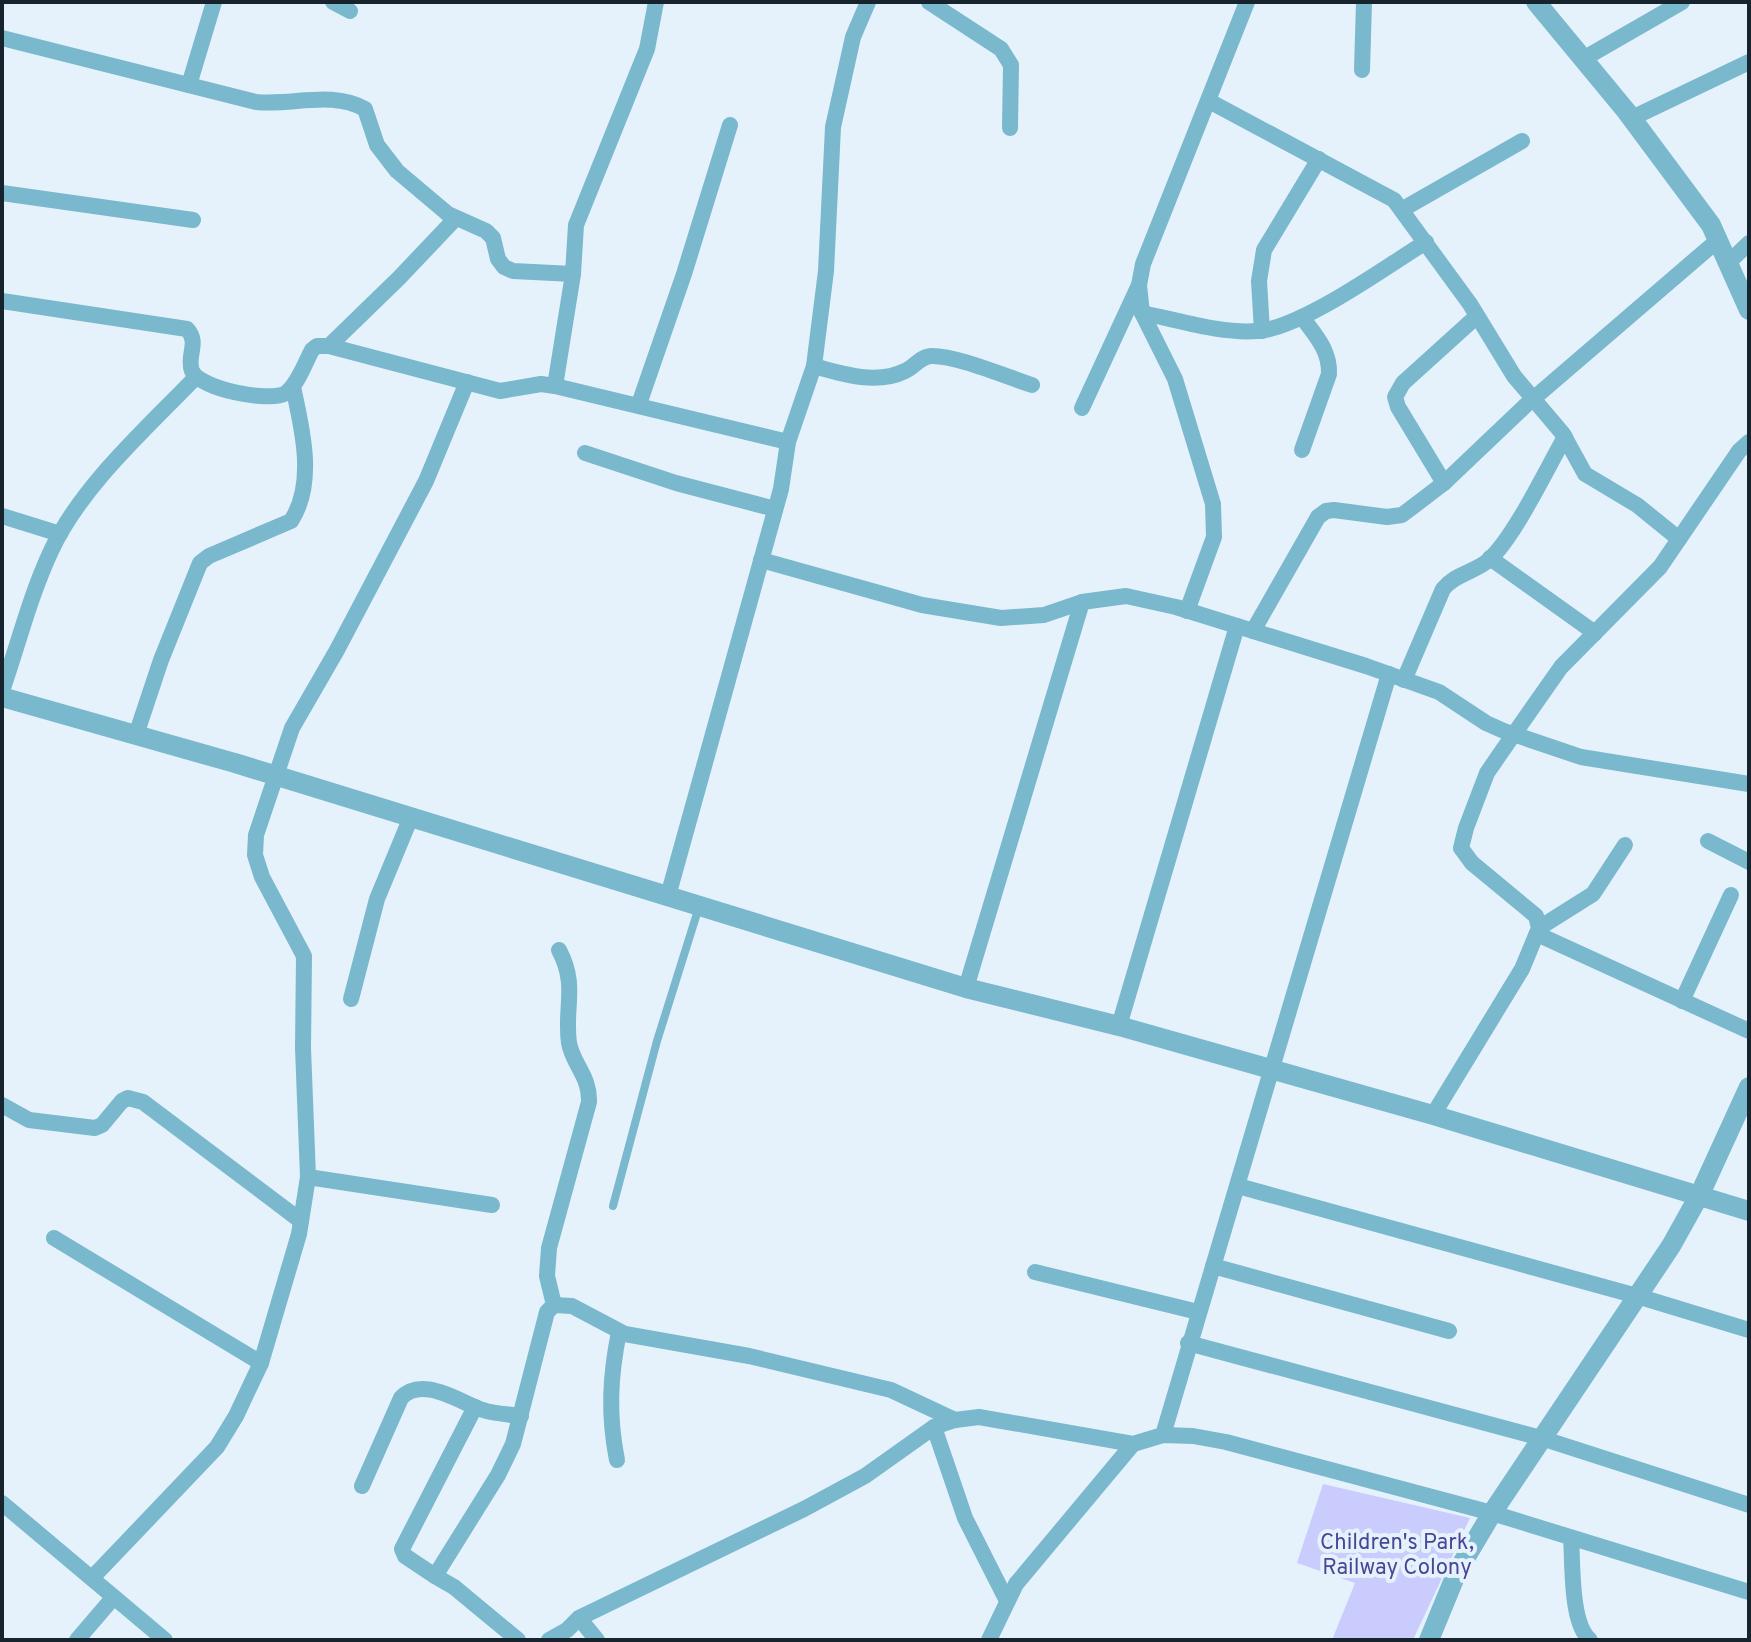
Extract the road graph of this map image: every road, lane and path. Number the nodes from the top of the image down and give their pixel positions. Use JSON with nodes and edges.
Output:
{"nodes":[{"id":1,"x":214,"y":2,"type":"edge"},
{"id":2,"x":333,"y":2,"type":"edge"},
{"id":3,"x":656,"y":2,"type":"edge"},
{"id":4,"x":868,"y":2,"type":"edge"},
{"id":5,"x":929,"y":2,"type":"edge"},
{"id":6,"x":1247,"y":2,"type":"edge"},
{"id":7,"x":1364,"y":2,"type":"edge"},
{"id":8,"x":1536,"y":2,"type":"edge"},
{"id":9,"x":1682,"y":2,"type":"edge"},
{"id":10,"x":350,"y":11,"type":"dead end"},
{"id":11,"x":2,"y":38,"type":"edge"},
{"id":12,"x":1583,"y":59,"type":"junction"},
{"id":13,"x":1749,"y":62,"type":"edge"},
{"id":14,"x":1362,"y":70,"type":"dead end"},
{"id":15,"x":189,"y":85,"type":"junction"},
{"id":16,"x":1209,"y":101,"type":"junction"},
{"id":17,"x":1632,"y":118,"type":"junction"},
{"id":18,"x":730,"y":125,"type":"dead end"},
{"id":19,"x":1010,"y":128,"type":"dead end"},
{"id":20,"x":1522,"y":141,"type":"dead end"},
{"id":21,"x":1319,"y":159,"type":"junction"},
{"id":22,"x":2,"y":193,"type":"edge"},
{"id":23,"x":1403,"y":209,"type":"junction"},
{"id":24,"x":456,"y":218,"type":"junction"},
{"id":25,"x":193,"y":220,"type":"dead end"},
{"id":26,"x":1718,"y":240,"type":"junction"},
{"id":27,"x":1426,"y":242,"type":"junction"},
{"id":28,"x":1749,"y":243,"type":"edge"},
{"id":29,"x":1728,"y":263,"type":"junction"},
{"id":30,"x":573,"y":274,"type":"junction"},
{"id":31,"x":1139,"y":285,"type":"junction"},
{"id":32,"x":2,"y":301,"type":"edge"},
{"id":33,"x":1749,"y":310,"type":"edge"},
{"id":34,"x":1142,"y":313,"type":"junction"},
{"id":35,"x":1477,"y":316,"type":"junction"},
{"id":36,"x":1302,"y":317,"type":"junction"},
{"id":37,"x":1262,"y":331,"type":"junction"},
{"id":38,"x":329,"y":346,"type":"junction"},
{"id":39,"x":814,"y":366,"type":"junction"},
{"id":40,"x":196,"y":377,"type":"junction"},
{"id":41,"x":467,"y":382,"type":"junction"},
{"id":42,"x":1032,"y":385,"type":"dead end"},
{"id":43,"x":555,"y":386,"type":"junction"},
{"id":44,"x":293,"y":387,"type":"junction"},
{"id":45,"x":1534,"y":398,"type":"junction"},
{"id":46,"x":639,"y":404,"type":"junction"},
{"id":47,"x":1082,"y":408,"type":"dead end"},
{"id":48,"x":1565,"y":437,"type":"junction"},
{"id":49,"x":788,"y":442,"type":"junction"},
{"id":50,"x":1749,"y":442,"type":"edge"},
{"id":51,"x":1302,"y":450,"type":"dead end"},
{"id":52,"x":585,"y":453,"type":"dead end"},
{"id":53,"x":1444,"y":483,"type":"junction"},
{"id":54,"x":775,"y":509,"type":"junction"},
{"id":55,"x":2,"y":516,"type":"edge"},
{"id":56,"x":60,"y":534,"type":"junction"},
{"id":57,"x":1679,"y":539,"type":"junction"},
{"id":58,"x":1490,"y":558,"type":"junction"},
{"id":59,"x":761,"y":560,"type":"junction"},
{"id":60,"x":1082,"y":602,"type":"junction"},
{"id":61,"x":1187,"y":611,"type":"junction"},
{"id":62,"x":1245,"y":629,"type":"junction"},
{"id":63,"x":1595,"y":633,"type":"junction"},
{"id":64,"x":1397,"y":677,"type":"junction"},
{"id":65,"x":2,"y":694,"type":"edge"},
{"id":66,"x":1514,"y":734,"type":"junction"},
{"id":67,"x":136,"y":735,"type":"junction"},
{"id":68,"x":277,"y":776,"type":"junction"},
{"id":69,"x":1749,"y":784,"type":"edge"},
{"id":70,"x":411,"y":817,"type":"junction"},
{"id":71,"x":1708,"y":841,"type":"dead end"},
{"id":72,"x":1625,"y":845,"type":"dead end"},
{"id":73,"x":1749,"y":862,"type":"edge"},
{"id":74,"x":1731,"y":895,"type":"dead end"},
{"id":75,"x":668,"y":896,"type":"junction"},
{"id":76,"x":699,"y":906,"type":"junction"},
{"id":77,"x":1538,"y":931,"type":"junction"},
{"id":78,"x":559,"y":950,"type":"dead end"},
{"id":79,"x":966,"y":988,"type":"junction"},
{"id":80,"x":351,"y":999,"type":"dead end"},
{"id":81,"x":1682,"y":1001,"type":"junction"},
{"id":82,"x":1119,"y":1026,"type":"junction"},
{"id":83,"x":1749,"y":1031,"type":"edge"},
{"id":84,"x":1273,"y":1071,"type":"junction"},
{"id":85,"x":1749,"y":1087,"type":"edge"},
{"id":86,"x":2,"y":1105,"type":"edge"},
{"id":87,"x":1433,"y":1115,"type":"junction"},
{"id":88,"x":308,"y":1177,"type":"junction"},
{"id":89,"x":1238,"y":1186,"type":"junction"},
{"id":90,"x":1700,"y":1194,"type":"junction"},
{"id":91,"x":492,"y":1205,"type":"dead end"},
{"id":92,"x":613,"y":1206,"type":"dead end"},
{"id":93,"x":1749,"y":1211,"type":"edge"},
{"id":94,"x":301,"y":1221,"type":"junction"},
{"id":95,"x":54,"y":1238,"type":"dead end"},
{"id":96,"x":1213,"y":1266,"type":"junction"},
{"id":97,"x":1035,"y":1272,"type":"dead end"},
{"id":98,"x":1637,"y":1296,"type":"junction"},
{"id":99,"x":554,"y":1305,"type":"junction"},
{"id":100,"x":1198,"y":1312,"type":"junction"},
{"id":101,"x":1749,"y":1330,"type":"edge"},
{"id":102,"x":1449,"y":1331,"type":"dead end"},
{"id":103,"x":619,"y":1332,"type":"junction"},
{"id":104,"x":1188,"y":1343,"type":"junction"},
{"id":105,"x":261,"y":1363,"type":"junction"},
{"id":106,"x":475,"y":1407,"type":"junction"},
{"id":107,"x":521,"y":1416,"type":"junction"},
{"id":108,"x":955,"y":1420,"type":"junction"},
{"id":109,"x":934,"y":1427,"type":"junction"},
{"id":110,"x":1163,"y":1435,"type":"junction"},
{"id":111,"x":1541,"y":1438,"type":"junction"},
{"id":112,"x":1133,"y":1444,"type":"junction"},
{"id":113,"x":617,"y":1460,"type":"dead end"},
{"id":114,"x":362,"y":1486,"type":"dead end"},
{"id":115,"x":2,"y":1503,"type":"edge"},
{"id":116,"x":1749,"y":1505,"type":"edge"},
{"id":117,"x":1492,"y":1513,"type":"junction"},
{"id":118,"x":1571,"y":1538,"type":"junction"},
{"id":119,"x":435,"y":1576,"type":"junction"},
{"id":120,"x":92,"y":1578,"type":"junction"},
{"id":121,"x":1749,"y":1592,"type":"edge"},
{"id":122,"x":113,"y":1598,"type":"junction"},
{"id":123,"x":1007,"y":1601,"type":"junction"},
{"id":124,"x":579,"y":1618,"type":"junction"},
{"id":125,"x":77,"y":1640,"type":"edge"},
{"id":126,"x":165,"y":1640,"type":"edge"},
{"id":127,"x":518,"y":1640,"type":"edge"},
{"id":128,"x":549,"y":1640,"type":"edge"},
{"id":129,"x":597,"y":1640,"type":"edge"},
{"id":130,"x":989,"y":1640,"type":"edge"},
{"id":131,"x":1429,"y":1640,"type":"edge"},
{"id":132,"x":1590,"y":1640,"type":"edge"}],
"edges":[{"from":1,"to":15,"type":"street"},
{"from":2,"to":10,"type":"street"},
{"from":3,"to":30,"type":"street"},
{"from":4,"to":39,"type":"street"},
{"from":5,"to":19,"type":"street"},
{"from":6,"to":16,"type":"street"},
{"from":7,"to":14,"type":"street"},
{"from":8,"to":12,"type":"street"},
{"from":9,"to":12,"type":"street"},
{"from":11,"to":15,"type":"street"},
{"from":12,"to":17,"type":"street"},
{"from":13,"to":17,"type":"street"},
{"from":15,"to":24,"type":"street"},
{"from":16,"to":21,"type":"street"},
{"from":16,"to":31,"type":"street"},
{"from":17,"to":26,"type":"street"},
{"from":18,"to":46,"type":"street"},
{"from":20,"to":23,"type":"street"},
{"from":21,"to":23,"type":"street"},
{"from":21,"to":37,"type":"street"},
{"from":22,"to":25,"type":"street"},
{"from":23,"to":27,"type":"street"},
{"from":24,"to":30,"type":"street"},
{"from":24,"to":38,"type":"street"},
{"from":26,"to":29,"type":"street"},
{"from":26,"to":45,"type":"street"},
{"from":27,"to":35,"type":"street"},
{"from":27,"to":36,"type":"street"},
{"from":28,"to":29,"type":"street"},
{"from":29,"to":33,"type":"street"},
{"from":30,"to":43,"type":"street"},
{"from":31,"to":34,"type":"street"},
{"from":31,"to":47,"type":"street"},
{"from":32,"to":40,"type":"street"},
{"from":34,"to":37,"type":"street"},
{"from":34,"to":61,"type":"street"},
{"from":35,"to":45,"type":"street"},
{"from":35,"to":53,"type":"street"},
{"from":36,"to":37,"type":"street"},
{"from":36,"to":51,"type":"street"},
{"from":38,"to":41,"type":"street"},
{"from":38,"to":44,"type":"street"},
{"from":39,"to":42,"type":"street"},
{"from":39,"to":49,"type":"street"},
{"from":40,"to":44,"type":"street"},
{"from":40,"to":56,"type":"street"},
{"from":41,"to":43,"type":"street"},
{"from":41,"to":68,"type":"street"},
{"from":43,"to":46,"type":"street"},
{"from":44,"to":67,"type":"street"},
{"from":45,"to":48,"type":"street"},
{"from":45,"to":53,"type":"street"},
{"from":46,"to":49,"type":"street"},
{"from":48,"to":57,"type":"street"},
{"from":48,"to":58,"type":"street"},
{"from":49,"to":54,"type":"street"},
{"from":50,"to":57,"type":"street"},
{"from":52,"to":54,"type":"street"},
{"from":53,"to":62,"type":"street"},
{"from":54,"to":59,"type":"street"},
{"from":55,"to":56,"type":"street"},
{"from":56,"to":65,"type":"street"},
{"from":57,"to":63,"type":"street"},
{"from":58,"to":63,"type":"street"},
{"from":58,"to":64,"type":"street"},
{"from":59,"to":60,"type":"street"},
{"from":59,"to":75,"type":"street"},
{"from":60,"to":61,"type":"street"},
{"from":60,"to":79,"type":"street"},
{"from":61,"to":62,"type":"street"},
{"from":62,"to":64,"type":"street"},
{"from":62,"to":82,"type":"street"},
{"from":63,"to":66,"type":"street"},
{"from":64,"to":66,"type":"street"},
{"from":64,"to":84,"type":"street"},
{"from":65,"to":67,"type":"street"},
{"from":66,"to":69,"type":"street"},
{"from":66,"to":77,"type":"street"},
{"from":67,"to":68,"type":"street"},
{"from":68,"to":70,"type":"street"},
{"from":68,"to":88,"type":"street"},
{"from":70,"to":75,"type":"street"},
{"from":70,"to":80,"type":"street"},
{"from":71,"to":73,"type":"street"},
{"from":72,"to":77,"type":"street"},
{"from":74,"to":81,"type":"street"},
{"from":75,"to":76,"type":"street"},
{"from":76,"to":79,"type":"street"},
{"from":76,"to":92,"type":"lane"},
{"from":77,"to":81,"type":"street"},
{"from":77,"to":87,"type":"street"},
{"from":78,"to":99,"type":"street"},
{"from":79,"to":82,"type":"street"},
{"from":81,"to":83,"type":"street"},
{"from":82,"to":84,"type":"street"},
{"from":84,"to":87,"type":"street"},
{"from":84,"to":89,"type":"street"},
{"from":85,"to":90,"type":"street"},
{"from":86,"to":94,"type":"street"},
{"from":87,"to":90,"type":"street"},
{"from":88,"to":91,"type":"street"},
{"from":88,"to":94,"type":"street"},
{"from":89,"to":96,"type":"street"},
{"from":89,"to":98,"type":"street"},
{"from":90,"to":93,"type":"street"},
{"from":90,"to":98,"type":"street"},
{"from":94,"to":105,"type":"street"},
{"from":95,"to":105,"type":"street"},
{"from":96,"to":100,"type":"street"},
{"from":96,"to":102,"type":"street"},
{"from":97,"to":100,"type":"street"},
{"from":98,"to":101,"type":"street"},
{"from":98,"to":111,"type":"street"},
{"from":99,"to":103,"type":"street"},
{"from":99,"to":107,"type":"street"},
{"from":100,"to":104,"type":"street"},
{"from":103,"to":108,"type":"street"},
{"from":103,"to":113,"type":"street"},
{"from":104,"to":110,"type":"street"},
{"from":104,"to":111,"type":"street"},
{"from":105,"to":120,"type":"street"},
{"from":106,"to":107,"type":"street"},
{"from":106,"to":114,"type":"street"},
{"from":106,"to":119,"type":"street"},
{"from":107,"to":119,"type":"street"},
{"from":108,"to":109,"type":"street"},
{"from":108,"to":112,"type":"street"},
{"from":109,"to":123,"type":"street"},
{"from":109,"to":124,"type":"street"},
{"from":110,"to":112,"type":"street"},
{"from":110,"to":117,"type":"street"},
{"from":111,"to":116,"type":"street"},
{"from":111,"to":117,"type":"street"},
{"from":112,"to":123,"type":"street"},
{"from":115,"to":120,"type":"street"},
{"from":117,"to":118,"type":"street"},
{"from":117,"to":131,"type":"street"},
{"from":118,"to":121,"type":"street"},
{"from":118,"to":132,"type":"street"},
{"from":119,"to":127,"type":"street"},
{"from":120,"to":122,"type":"street"},
{"from":122,"to":125,"type":"street"},
{"from":122,"to":126,"type":"street"},
{"from":123,"to":130,"type":"street"},
{"from":124,"to":128,"type":"street"},
{"from":124,"to":129,"type":"street"}]}
